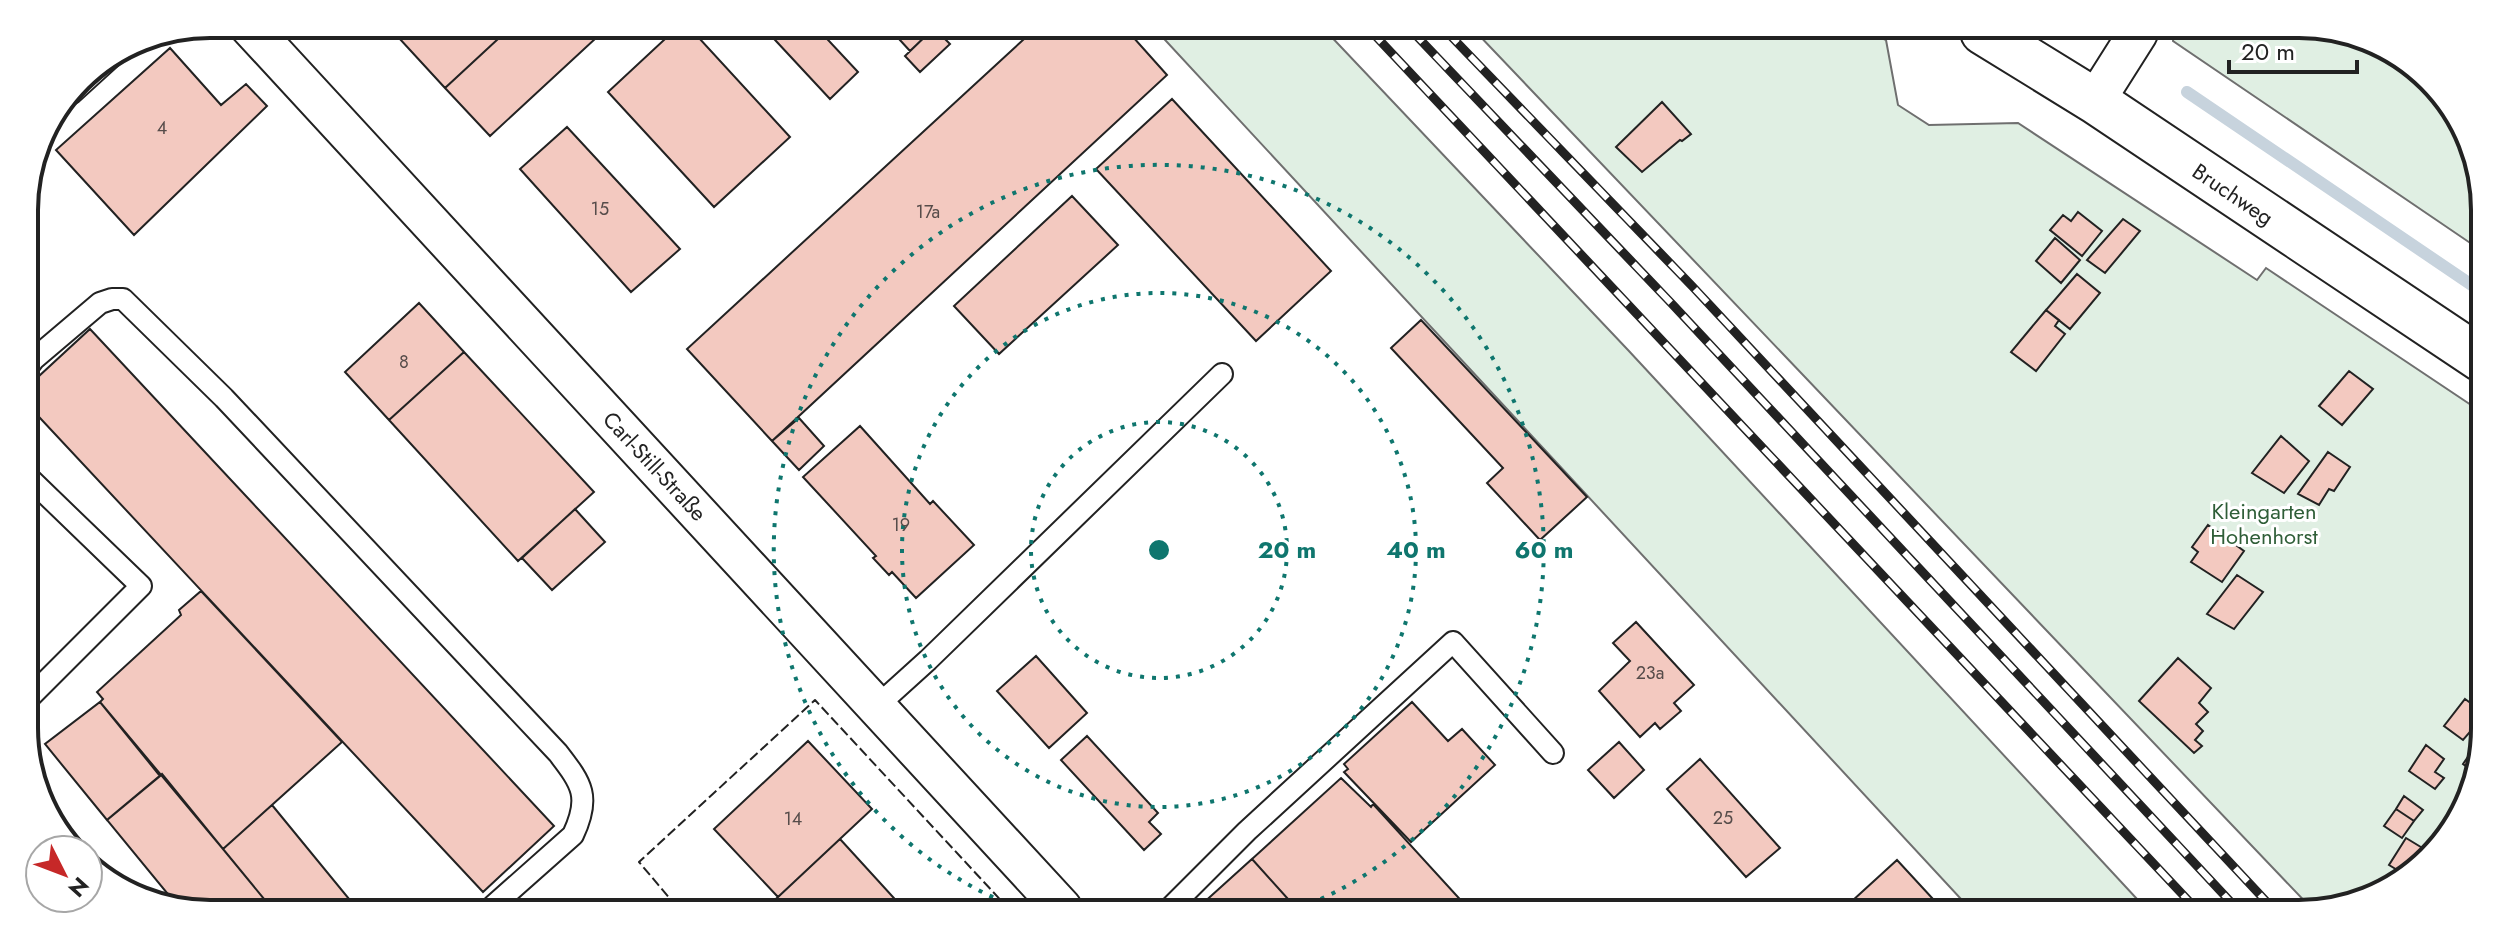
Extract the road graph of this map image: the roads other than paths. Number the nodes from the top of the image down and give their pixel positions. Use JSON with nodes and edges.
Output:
{"nodes":[{"id":1,"x":267,"y":38,"type":"edge"},
{"id":2,"x":1993,"y":38,"type":"edge"},
{"id":3,"x":2135,"y":38,"type":"edge"},
{"id":4,"x":2095,"y":101,"type":"junction"},
{"id":5,"x":2471,"y":352,"type":"edge"},
{"id":6,"x":38,"y":356,"type":"edge"},
{"id":7,"x":1222,"y":374,"type":"dead end"},
{"id":8,"x":38,"y":487,"type":"edge"},
{"id":9,"x":38,"y":689,"type":"edge"},
{"id":10,"x":876,"y":707,"type":"junction"},
{"id":11,"x":1553,"y":753,"type":"dead end"},
{"id":12,"x":500,"y":900,"type":"edge"},
{"id":13,"x":1055,"y":900,"type":"edge"},
{"id":14,"x":1178,"y":900,"type":"edge"}],
"edges":[{"from":1,"to":10,"type":"street","name":"Carl-Still-Straße"},
{"from":2,"to":4,"type":"street","name":"Bruchweg"},
{"from":3,"to":4,"type":"street"},
{"from":4,"to":5,"type":"street","name":"Bruchweg"},
{"from":6,"to":12,"type":"lane"},
{"from":7,"to":10,"type":"lane"},
{"from":8,"to":9,"type":"lane"},
{"from":10,"to":13,"type":"street","name":"Carl-Still-Straße"},
{"from":11,"to":14,"type":"lane"}]}
